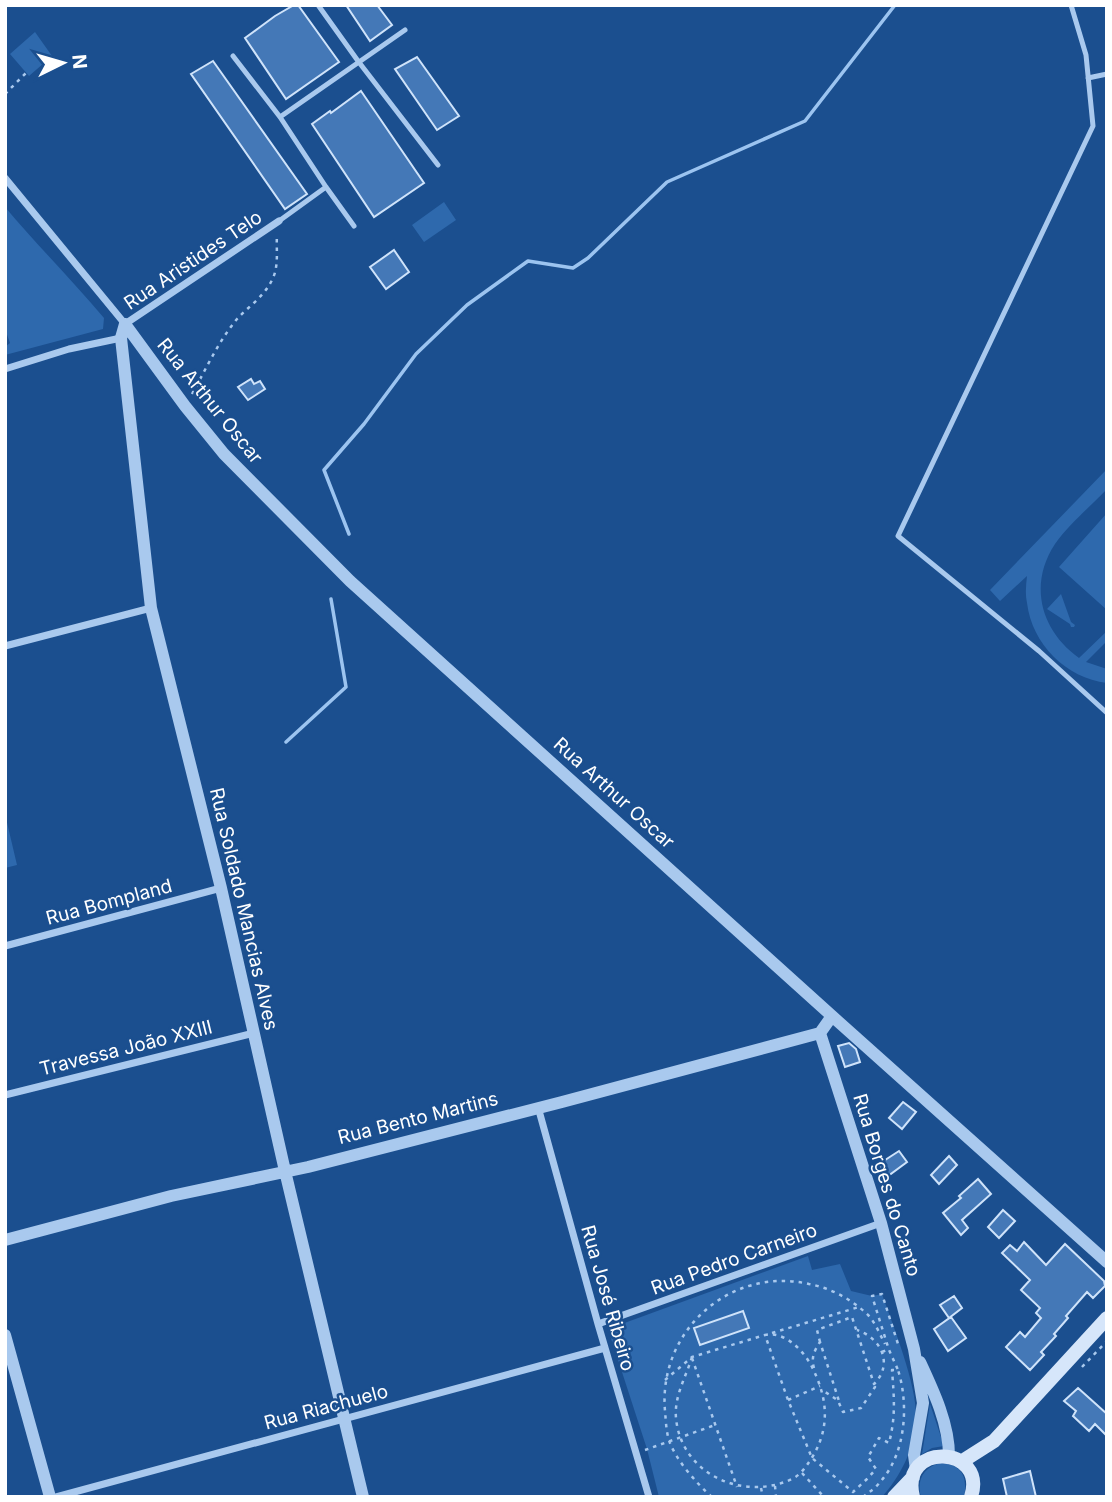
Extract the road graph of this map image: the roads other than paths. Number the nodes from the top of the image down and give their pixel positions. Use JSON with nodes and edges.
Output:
{"nodes":[{"id":1,"x":318,"y":5,"type":"edge"},
{"id":2,"x":1071,"y":5,"type":"edge"},
{"id":3,"x":405,"y":30,"type":"dead end"},
{"id":4,"x":233,"y":57,"type":"dead end"},
{"id":5,"x":358,"y":61,"type":"junction"},
{"id":6,"x":1107,"y":74,"type":"edge"},
{"id":7,"x":1088,"y":78,"type":"junction"},
{"id":8,"x":280,"y":117,"type":"junction"},
{"id":9,"x":438,"y":165,"type":"dead end"},
{"id":10,"x":5,"y":178,"type":"edge"},
{"id":11,"x":326,"y":187,"type":"junction"},
{"id":12,"x":279,"y":221,"type":"joint"},
{"id":13,"x":354,"y":226,"type":"dead end"},
{"id":14,"x":125,"y":324,"type":"junction"},
{"id":15,"x":121,"y":338,"type":"junction"},
{"id":16,"x":5,"y":369,"type":"edge"},
{"id":17,"x":151,"y":608,"type":"junction"},
{"id":18,"x":5,"y":646,"type":"edge"},
{"id":19,"x":1107,"y":713,"type":"edge"},
{"id":20,"x":220,"y":888,"type":"junction"},
{"id":21,"x":5,"y":946,"type":"edge"},
{"id":22,"x":832,"y":1016,"type":"junction"},
{"id":23,"x":254,"y":1033,"type":"junction"},
{"id":24,"x":820,"y":1033,"type":"junction"},
{"id":25,"x":5,"y":1095,"type":"edge"},
{"id":26,"x":538,"y":1108,"type":"junction"},
{"id":27,"x":285,"y":1171,"type":"junction"},
{"id":28,"x":881,"y":1223,"type":"junction"},
{"id":29,"x":5,"y":1240,"type":"edge"},
{"id":30,"x":1107,"y":1262,"type":"edge"},
{"id":31,"x":1107,"y":1318,"type":"edge"},
{"id":32,"x":598,"y":1324,"type":"junction"},
{"id":33,"x":5,"y":1335,"type":"edge"},
{"id":34,"x":605,"y":1348,"type":"junction"},
{"id":35,"x":914,"y":1349,"type":"junction"},
{"id":36,"x":9,"y":1367,"type":"edge"},
{"id":37,"x":344,"y":1418,"type":"junction"},
{"id":38,"x":955,"y":1459,"type":"junction"},
{"id":39,"x":914,"y":1474,"type":"junction"},
{"id":40,"x":50,"y":1497,"type":"edge"},
{"id":41,"x":56,"y":1497,"type":"edge"},
{"id":42,"x":363,"y":1497,"type":"edge"},
{"id":43,"x":649,"y":1497,"type":"edge"},
{"id":44,"x":894,"y":1497,"type":"edge"},
{"id":45,"x":913,"y":1497,"type":"edge"},
{"id":46,"x":971,"y":1497,"type":"edge"}],
"edges":[{"from":1,"to":5,"type":"lane"},
{"from":2,"to":7,"type":"lane"},
{"from":3,"to":5,"type":"lane"},
{"from":4,"to":8,"type":"lane"},
{"from":5,"to":8,"type":"lane"},
{"from":5,"to":9,"type":"lane"},
{"from":6,"to":7,"type":"lane"},
{"from":7,"to":19,"type":"lane"},
{"from":8,"to":11,"type":"lane"},
{"from":10,"to":14,"type":"street"},
{"from":11,"to":12,"type":"lane"},
{"from":11,"to":13,"type":"lane"},
{"from":12,"to":14,"type":"street","name":"Rua Aristides Telo"},
{"from":14,"to":15,"type":"street","name":"Rua Soldado Mancias Alves"},
{"from":14,"to":22,"type":"street","name":"Rua Arthur Oscar"},
{"from":15,"to":16,"type":"street"},
{"from":15,"to":17,"type":"street","name":"Rua Soldado Mancias Alves"},
{"from":17,"to":18,"type":"street"},
{"from":17,"to":20,"type":"street","name":"Rua Soldado Mancias Alves"},
{"from":20,"to":21,"type":"street","name":"Rua Bompland"},
{"from":20,"to":23,"type":"street","name":"Rua Soldado Mancias Alves"},
{"from":22,"to":24,"type":"street"},
{"from":22,"to":30,"type":"street","name":"Rua Arthur Oscar"},
{"from":23,"to":25,"type":"street","name":"Travessa João XXIII"},
{"from":23,"to":27,"type":"street","name":"Rua Soldado Mancias Alves"},
{"from":24,"to":26,"type":"street","name":"Rua Bento Martins"},
{"from":24,"to":28,"type":"street","name":"Rua Borges do Canto"},
{"from":26,"to":27,"type":"street","name":"Rua Bento Martins"},
{"from":26,"to":32,"type":"street","name":"Rua José Ribeiro"},
{"from":27,"to":29,"type":"street","name":"Rua Bento Martins"},
{"from":27,"to":37,"type":"street","name":"Rua Soldado Mancias Alves"},
{"from":28,"to":32,"type":"street","name":"Rua Pedro Carneiro"},
{"from":28,"to":35,"type":"street","name":"Rua Borges do Canto"},
{"from":31,"to":38,"type":"main road"},
{"from":32,"to":34,"type":"street","name":"Rua José Ribeiro"},
{"from":33,"to":36,"type":"street"},
{"from":34,"to":37,"type":"street","name":"Rua Riachuelo"},
{"from":34,"to":43,"type":"street","name":"Rua José Ribeiro"},
{"from":35,"to":38,"type":"street","name":"Rua Borges do Canto"},
{"from":35,"to":39,"type":"street","name":"Rua Borges do Canto"},
{"from":36,"to":40,"type":"street"},
{"from":37,"to":41,"type":"street","name":"Rua Riachuelo"},
{"from":37,"to":42,"type":"street","name":"Rua Soldado Mancias Alves"},
{"from":38,"to":39,"type":"main road"},
{"from":38,"to":46,"type":"main road"},
{"from":39,"to":44,"type":"main road"},
{"from":39,"to":45,"type":"main road"}]}
